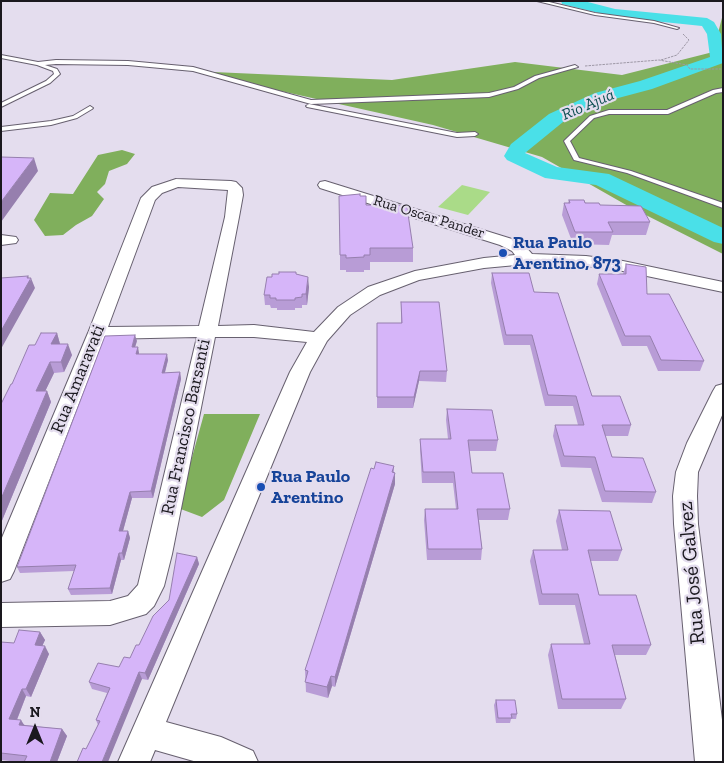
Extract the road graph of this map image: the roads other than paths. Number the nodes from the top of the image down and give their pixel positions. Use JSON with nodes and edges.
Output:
{"nodes":[{"id":1,"x":539,"y":1,"type":"edge"},
{"id":2,"x":677,"y":28,"type":"road end"},
{"id":3,"x":1,"y":56,"type":"edge"},
{"id":4,"x":38,"y":64,"type":"junction"},
{"id":5,"x":575,"y":68,"type":"road end"},
{"id":6,"x":723,"y":90,"type":"edge"},
{"id":7,"x":311,"y":102,"type":"junction"},
{"id":8,"x":1,"y":105,"type":"edge"},
{"id":9,"x":90,"y":108,"type":"dead end"},
{"id":10,"x":1,"y":129,"type":"edge"},
{"id":11,"x":475,"y":134,"type":"dead end"},
{"id":12,"x":325,"y":185,"type":"dead end"},
{"id":13,"x":157,"y":190,"type":"joint"},
{"id":14,"x":723,"y":206,"type":"edge"},
{"id":15,"x":526,"y":259,"type":"junction"},
{"id":16,"x":723,"y":287,"type":"edge"},
{"id":17,"x":207,"y":331,"type":"junction"},
{"id":18,"x":97,"y":333,"type":"junction"},
{"id":19,"x":319,"y":338,"type":"junction"},
{"id":20,"x":723,"y":391,"type":"edge"},
{"id":21,"x":1,"y":571,"type":"edge"},
{"id":22,"x":1,"y":615,"type":"edge"},
{"id":23,"x":147,"y":732,"type":"junction"},
{"id":24,"x":134,"y":762,"type":"edge"},
{"id":25,"x":242,"y":762,"type":"edge"},
{"id":26,"x":711,"y":762,"type":"edge"}],
"edges":[{"from":1,"to":2,"type":"lane"},
{"from":3,"to":4,"type":"lane"},
{"from":4,"to":7,"type":"lane"},
{"from":4,"to":8,"type":"lane"},
{"from":5,"to":7,"type":"lane"},
{"from":6,"to":14,"type":"lane"},
{"from":7,"to":11,"type":"lane"},
{"from":9,"to":10,"type":"lane"},
{"from":12,"to":15,"type":"street","name":"Rua Oscar Pander"},
{"from":13,"to":17,"type":"street","name":"Rua Francisco Barsanti"},
{"from":13,"to":18,"type":"street","name":"Rua Amaravati"},
{"from":15,"to":16,"type":"street"},
{"from":15,"to":19,"type":"street"},
{"from":17,"to":18,"type":"street"},
{"from":17,"to":19,"type":"street"},
{"from":17,"to":22,"type":"street","name":"Rua Francisco Barsanti"},
{"from":18,"to":21,"type":"street","name":"Rua Amaravati"},
{"from":19,"to":23,"type":"street"},
{"from":20,"to":26,"type":"street","name":"Rua José Galvez"},
{"from":23,"to":24,"type":"street"},
{"from":23,"to":25,"type":"street"}]}
